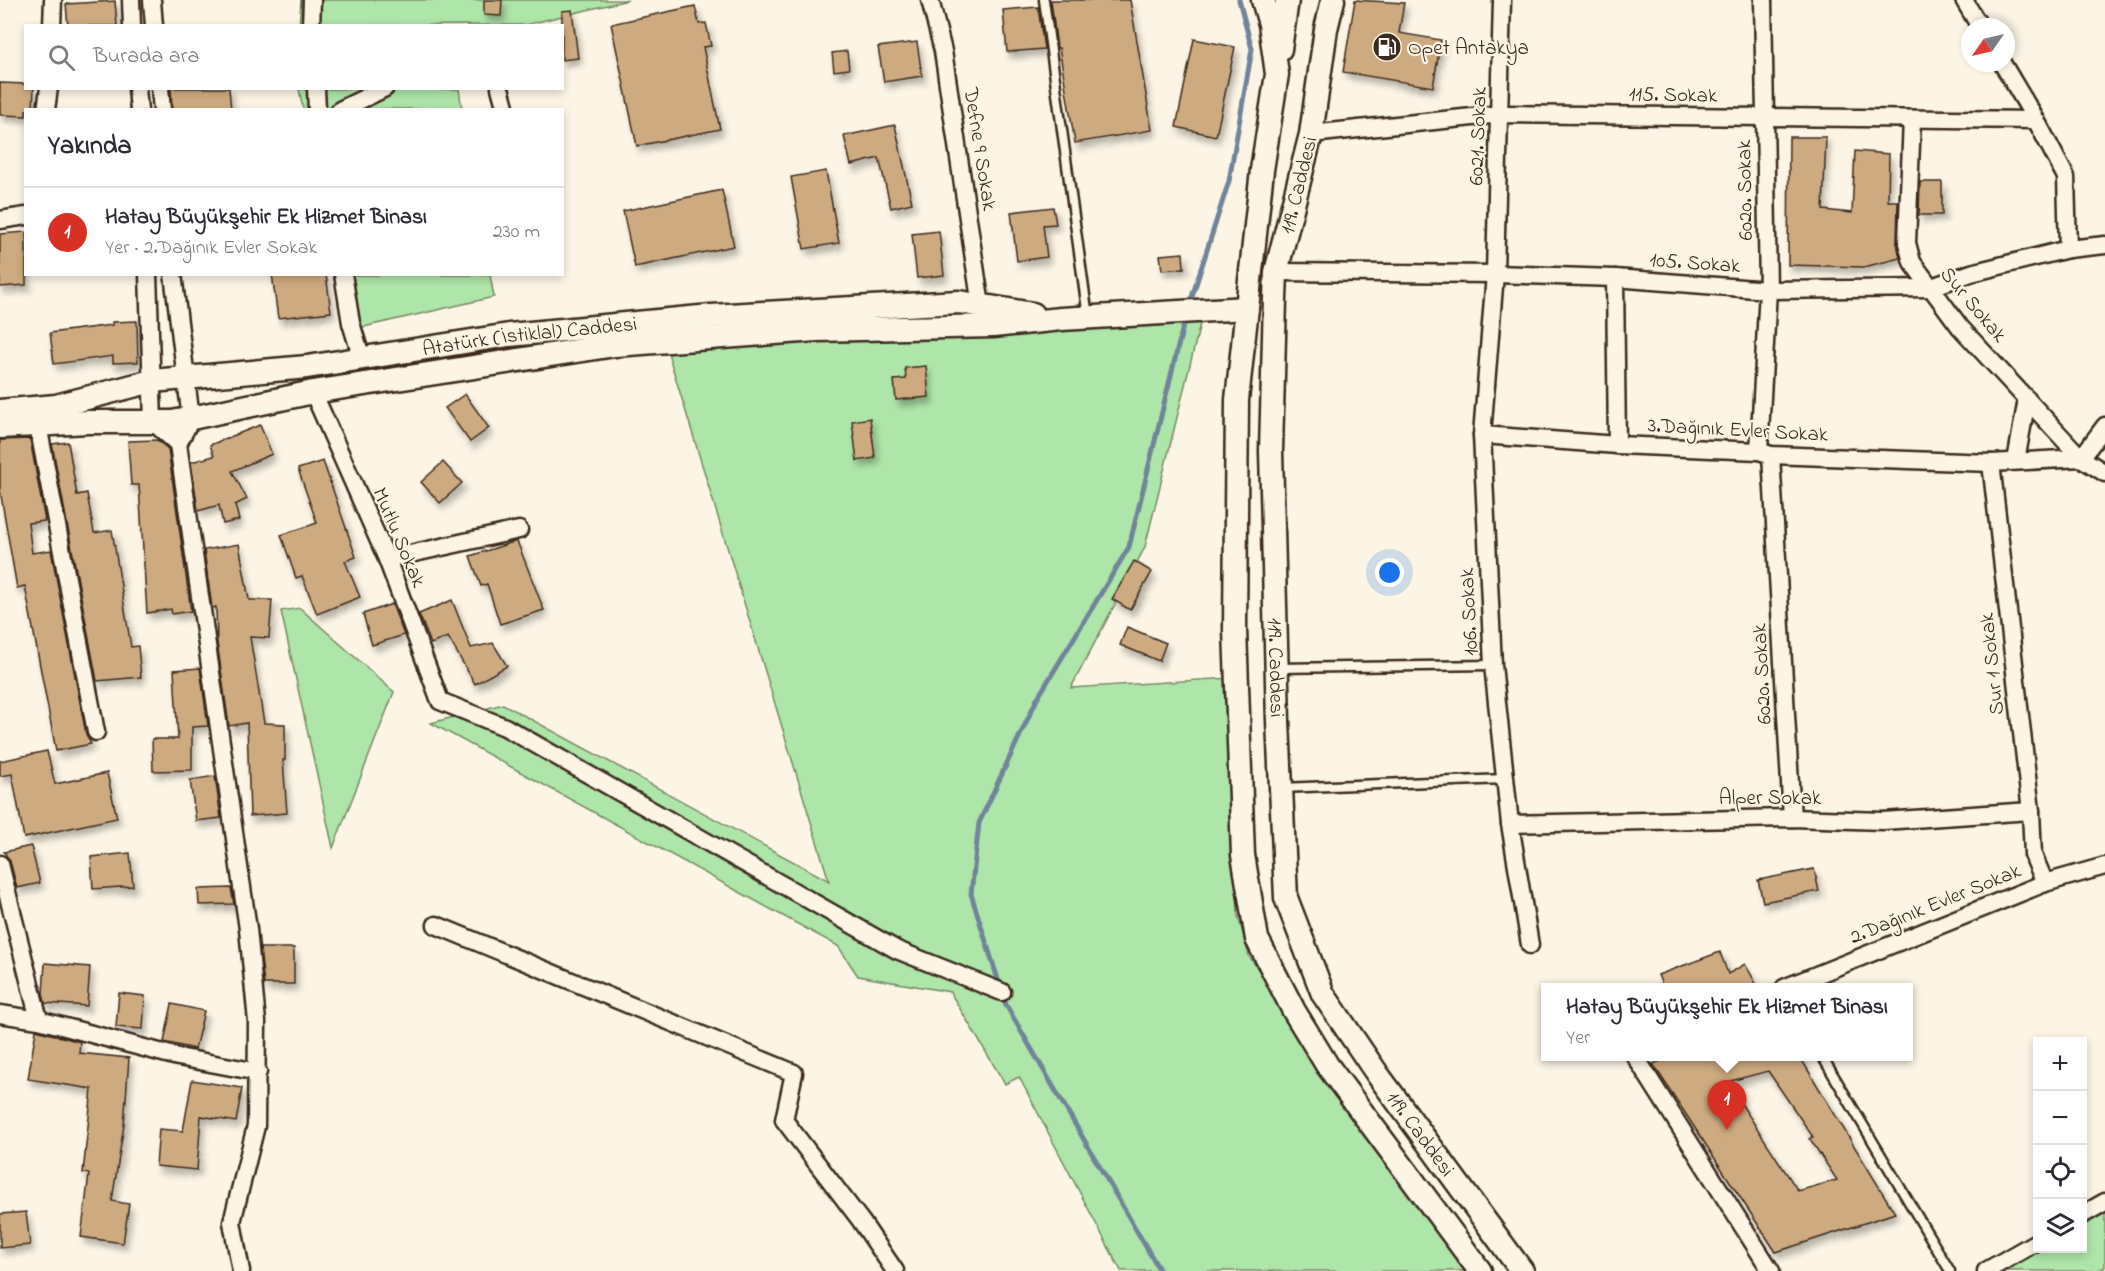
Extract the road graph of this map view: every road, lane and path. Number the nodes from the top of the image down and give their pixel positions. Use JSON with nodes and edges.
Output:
{"nodes":[{"id":1,"x":53,"y":0,"type":"edge"},
{"id":2,"x":130,"y":0,"type":"edge"},
{"id":3,"x":152,"y":0,"type":"edge"},
{"id":4,"x":312,"y":0,"type":"edge"},
{"id":5,"x":930,"y":0,"type":"edge"},
{"id":6,"x":1044,"y":0,"type":"edge"},
{"id":7,"x":1263,"y":0,"type":"edge"},
{"id":8,"x":1287,"y":0,"type":"edge"},
{"id":9,"x":1333,"y":0,"type":"edge"},
{"id":10,"x":1502,"y":0,"type":"edge"},
{"id":11,"x":1763,"y":0,"type":"edge"},
{"id":12,"x":1964,"y":0,"type":"edge"},
{"id":13,"x":1975,"y":18,"type":"edge"},
{"id":14,"x":52,"y":24,"type":"edge"},
{"id":15,"x":132,"y":24,"type":"edge"},
{"id":16,"x":154,"y":24,"type":"edge"},
{"id":17,"x":311,"y":24,"type":"edge"},
{"id":18,"x":2008,"y":72,"type":"edge"},
{"id":19,"x":1277,"y":74,"type":"junction"},
{"id":20,"x":49,"y":90,"type":"edge"},
{"id":21,"x":137,"y":90,"type":"edge"},
{"id":22,"x":160,"y":90,"type":"edge"},
{"id":23,"x":316,"y":90,"type":"edge"},
{"id":24,"x":381,"y":90,"type":"edge"},
{"id":25,"x":501,"y":90,"type":"edge"},
{"id":26,"x":46,"y":108,"type":"edge"},
{"id":27,"x":138,"y":108,"type":"edge"},
{"id":28,"x":162,"y":108,"type":"edge"},
{"id":29,"x":317,"y":108,"type":"edge"},
{"id":30,"x":344,"y":108,"type":"edge"},
{"id":31,"x":505,"y":108,"type":"edge"},
{"id":32,"x":1501,"y":114,"type":"junction"},
{"id":33,"x":1765,"y":117,"type":"junction"},
{"id":34,"x":1912,"y":119,"type":"junction"},
{"id":35,"x":2037,"y":120,"type":"junction"},
{"id":36,"x":1311,"y":134,"type":"junction"},
{"id":37,"x":24,"y":216,"type":"edge"},
{"id":38,"x":0,"y":220,"type":"edge"},
{"id":39,"x":2105,"y":245,"type":"edge"},
{"id":40,"x":2068,"y":249,"type":"junction"},
{"id":41,"x":1276,"y":272,"type":"junction"},
{"id":42,"x":1495,"y":274,"type":"junction"},
{"id":43,"x":148,"y":276,"type":"edge"},
{"id":44,"x":173,"y":276,"type":"edge"},
{"id":45,"x":343,"y":276,"type":"edge"},
{"id":46,"x":1615,"y":278,"type":"junction"},
{"id":47,"x":1929,"y":288,"type":"junction"},
{"id":48,"x":1768,"y":290,"type":"junction"},
{"id":49,"x":981,"y":306,"type":"junction"},
{"id":50,"x":1247,"y":308,"type":"junction"},
{"id":51,"x":1088,"y":317,"type":"junction"},
{"id":52,"x":1061,"y":319,"type":"junction"},
{"id":53,"x":362,"y":359,"type":"junction"},
{"id":54,"x":186,"y":378,"type":"junction"},
{"id":55,"x":152,"y":381,"type":"junction"},
{"id":56,"x":313,"y":392,"type":"junction"},
{"id":57,"x":2027,"y":399,"type":"junction"},
{"id":58,"x":0,"y":411,"type":"edge"},
{"id":59,"x":191,"y":419,"type":"junction"},
{"id":60,"x":153,"y":422,"type":"junction"},
{"id":61,"x":38,"y":425,"type":"junction"},
{"id":62,"x":2105,"y":426,"type":"edge"},
{"id":63,"x":0,"y":427,"type":"edge"},
{"id":64,"x":1482,"y":435,"type":"junction"},
{"id":65,"x":178,"y":444,"type":"junction"},
{"id":66,"x":1617,"y":445,"type":"junction"},
{"id":67,"x":1765,"y":453,"type":"junction"},
{"id":68,"x":2081,"y":458,"type":"junction"},
{"id":69,"x":2016,"y":461,"type":"junction"},
{"id":70,"x":1991,"y":463,"type":"junction"},
{"id":71,"x":2105,"y":473,"type":"edge"},
{"id":72,"x":519,"y":530,"type":"dead end"},
{"id":73,"x":387,"y":559,"type":"junction"},
{"id":74,"x":1493,"y":665,"type":"junction"},
{"id":75,"x":1276,"y":668,"type":"junction"},
{"id":76,"x":96,"y":732,"type":"dead end"},
{"id":77,"x":1505,"y":779,"type":"junction"},
{"id":78,"x":1280,"y":788,"type":"junction"},
{"id":79,"x":2031,"y":811,"type":"junction"},
{"id":80,"x":1791,"y":818,"type":"junction"},
{"id":81,"x":1510,"y":824,"type":"junction"},
{"id":82,"x":0,"y":864,"type":"edge"},
{"id":83,"x":2105,"y":867,"type":"edge"},
{"id":84,"x":2045,"y":883,"type":"junction"},
{"id":85,"x":436,"y":925,"type":"dead end"},
{"id":86,"x":1530,"y":945,"type":"dead end"},
{"id":87,"x":1794,"y":983,"type":"edge"},
{"id":88,"x":1002,"y":992,"type":"dead end"},
{"id":89,"x":0,"y":1014,"type":"edge"},
{"id":90,"x":39,"y":1020,"type":"junction"},
{"id":91,"x":1638,"y":1061,"type":"edge"},
{"id":92,"x":1825,"y":1061,"type":"edge"},
{"id":93,"x":258,"y":1072,"type":"junction"},
{"id":94,"x":2105,"y":1202,"type":"edge"},
{"id":95,"x":2087,"y":1212,"type":"edge"},
{"id":96,"x":2033,"y":1243,"type":"edge"},
{"id":97,"x":241,"y":1271,"type":"edge"},
{"id":98,"x":895,"y":1271,"type":"edge"},
{"id":99,"x":1480,"y":1271,"type":"edge"},
{"id":100,"x":1522,"y":1271,"type":"edge"},
{"id":101,"x":1771,"y":1271,"type":"edge"},
{"id":102,"x":1950,"y":1271,"type":"edge"},
{"id":103,"x":1986,"y":1271,"type":"edge"}],
"edges":[{"from":1,"to":14,"type":"street"},
{"from":2,"to":15,"type":"street"},
{"from":3,"to":16,"type":"street"},
{"from":4,"to":17,"type":"street"},
{"from":5,"to":49,"type":"street","name":"Defne 9 Sokak"},
{"from":6,"to":51,"type":"lane"},
{"from":7,"to":19,"type":"street","name":"119. Caddesi"},
{"from":8,"to":19,"type":"street","name":"119. Caddesi"},
{"from":9,"to":36,"type":"street","name":"119. Caddesi"},
{"from":10,"to":32,"type":"street","name":"6021. Sokak"},
{"from":11,"to":33,"type":"street","name":"6020. Sokak"},
{"from":12,"to":13,"type":"street"},
{"from":18,"to":35,"type":"street"},
{"from":19,"to":50,"type":"street","name":"119. Caddesi"},
{"from":20,"to":26,"type":"street"},
{"from":21,"to":27,"type":"street"},
{"from":22,"to":28,"type":"street"},
{"from":23,"to":29,"type":"street"},
{"from":24,"to":30,"type":"street"},
{"from":25,"to":31,"type":"street"},
{"from":32,"to":33,"type":"street","name":"115. Sokak"},
{"from":32,"to":36,"type":"street","name":"115. Sokak"},
{"from":32,"to":42,"type":"street","name":"6021. Sokak"},
{"from":33,"to":34,"type":"street","name":"115. Sokak"},
{"from":33,"to":48,"type":"street","name":"6020. Sokak"},
{"from":34,"to":35,"type":"street","name":"115. Sokak"},
{"from":34,"to":47,"type":"street","name":"Sur Sokak"},
{"from":35,"to":40,"type":"street"},
{"from":36,"to":41,"type":"street","name":"119. Caddesi"},
{"from":37,"to":38,"type":"street"},
{"from":39,"to":40,"type":"street","name":"105. Sokak"},
{"from":40,"to":47,"type":"street","name":"105. Sokak"},
{"from":41,"to":42,"type":"street","name":"105. Sokak"},
{"from":41,"to":75,"type":"street","name":"119. Caddesi"},
{"from":42,"to":46,"type":"street","name":"105. Sokak"},
{"from":42,"to":64,"type":"street","name":"106. Sokak"},
{"from":43,"to":55,"type":"street"},
{"from":44,"to":54,"type":"street"},
{"from":45,"to":53,"type":"street"},
{"from":46,"to":48,"type":"street","name":"105. Sokak"},
{"from":46,"to":66,"type":"street"},
{"from":47,"to":48,"type":"street","name":"105. Sokak"},
{"from":47,"to":57,"type":"street","name":"Sur Sokak"},
{"from":48,"to":67,"type":"street","name":"6020. Sokak"},
{"from":49,"to":52,"type":"street","name":"Atatürk (İstiklal) Caddesi"},
{"from":49,"to":53,"type":"street","name":"Atatürk (İstiklal) Caddesi"},
{"from":50,"to":51,"type":"street","name":"Atatürk (İstiklal) Caddesi"},
{"from":50,"to":99,"type":"street","name":"119. Caddesi"},
{"from":51,"to":52,"type":"street","name":"Atatürk (İstiklal) Caddesi"},
{"from":52,"to":56,"type":"street","name":"Atatürk (İstiklal) Caddesi"},
{"from":53,"to":54,"type":"street","name":"Atatürk (İstiklal) Caddesi"},
{"from":54,"to":55,"type":"street","name":"Atatürk (İstiklal) Caddesi"},
{"from":54,"to":59,"type":"street"},
{"from":55,"to":58,"type":"street","name":"Atatürk (İstiklal) Caddesi"},
{"from":55,"to":60,"type":"street"},
{"from":56,"to":59,"type":"street","name":"Atatürk (İstiklal) Caddesi"},
{"from":56,"to":73,"type":"street","name":"Mutlu Sokak"},
{"from":57,"to":68,"type":"street","name":"Sur Sokak"},
{"from":57,"to":69,"type":"street"},
{"from":59,"to":60,"type":"street","name":"Atatürk (İstiklal) Caddesi"},
{"from":59,"to":65,"type":"street"},
{"from":60,"to":61,"type":"street","name":"Atatürk (İstiklal) Caddesi"},
{"from":60,"to":65,"type":"street"},
{"from":61,"to":63,"type":"street","name":"Atatürk (İstiklal) Caddesi"},
{"from":61,"to":76,"type":"street"},
{"from":62,"to":68,"type":"street"},
{"from":64,"to":66,"type":"street","name":"3.Dağınık Evler Sokak"},
{"from":64,"to":74,"type":"street","name":"106. Sokak"},
{"from":65,"to":93,"type":"street"},
{"from":66,"to":67,"type":"street","name":"3.Dağınık Evler Sokak"},
{"from":67,"to":70,"type":"street","name":"3.Dağınık Evler Sokak"},
{"from":67,"to":80,"type":"street","name":"6020. Sokak"},
{"from":68,"to":69,"type":"street"},
{"from":68,"to":71,"type":"street","name":"Sur Sokak"},
{"from":69,"to":70,"type":"street"},
{"from":70,"to":79,"type":"street","name":"Sur 1 Sokak"},
{"from":72,"to":73,"type":"street"},
{"from":73,"to":88,"type":"street","name":"Mutlu Sokak"},
{"from":74,"to":75,"type":"lane"},
{"from":74,"to":77,"type":"street","name":"106. Sokak"},
{"from":75,"to":78,"type":"street","name":"119. Caddesi"},
{"from":77,"to":78,"type":"lane"},
{"from":77,"to":81,"type":"street","name":"106. Sokak"},
{"from":78,"to":100,"type":"street","name":"119. Caddesi"},
{"from":79,"to":80,"type":"street","name":"Alper Sokak"},
{"from":79,"to":84,"type":"street","name":"Sur 1 Sokak"},
{"from":80,"to":81,"type":"street","name":"Alper Sokak"},
{"from":81,"to":86,"type":"street","name":"106. Sokak"},
{"from":82,"to":90,"type":"street"},
{"from":83,"to":84,"type":"street","name":"2.Dağınık Evler Sokak"},
{"from":84,"to":87,"type":"street","name":"2.Dağınık Evler Sokak"},
{"from":85,"to":98,"type":"street"},
{"from":89,"to":90,"type":"street"},
{"from":90,"to":93,"type":"street"},
{"from":91,"to":101,"type":"street"},
{"from":92,"to":102,"type":"lane"},
{"from":93,"to":97,"type":"street"},
{"from":94,"to":95,"type":"street"},
{"from":96,"to":103,"type":"street"}]}
